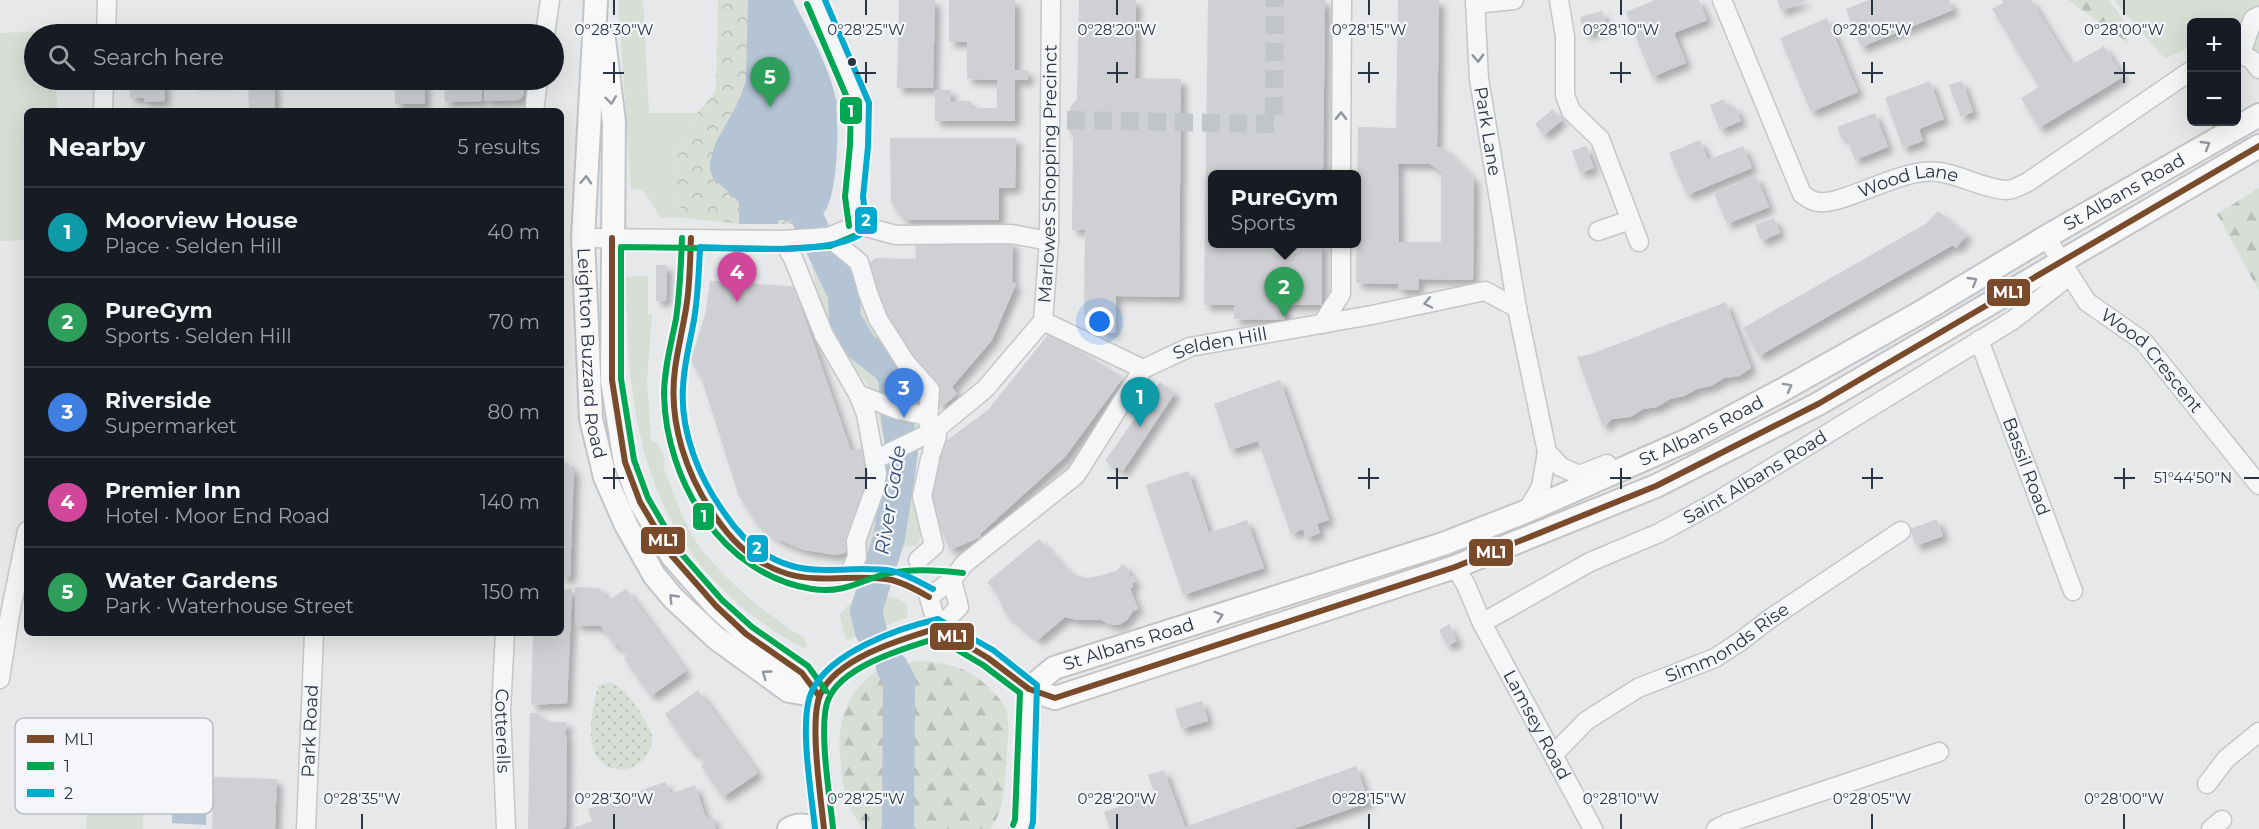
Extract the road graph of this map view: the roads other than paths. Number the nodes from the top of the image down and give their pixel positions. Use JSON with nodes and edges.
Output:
{"nodes":[{"id":1,"x":107,"y":0,"type":"edge"},
{"id":2,"x":550,"y":0,"type":"edge"},
{"id":3,"x":597,"y":0,"type":"edge"},
{"id":4,"x":815,"y":0,"type":"edge"},
{"id":5,"x":1051,"y":0,"type":"edge"},
{"id":6,"x":1342,"y":0,"type":"edge"},
{"id":7,"x":1514,"y":0,"type":"edge"},
{"id":8,"x":1558,"y":0,"type":"edge"},
{"id":9,"x":1722,"y":0,"type":"edge"},
{"id":10,"x":1475,"y":2,"type":"edge"},
{"id":11,"x":2259,"y":16,"type":"edge"},
{"id":12,"x":106,"y":24,"type":"edge"},
{"id":13,"x":546,"y":24,"type":"edge"},
{"id":14,"x":2241,"y":48,"type":"edge"},
{"id":15,"x":2241,"y":54,"type":"edge"},
{"id":16,"x":2259,"y":69,"type":"edge"},
{"id":17,"x":2189,"y":72,"type":"edge"},
{"id":18,"x":104,"y":90,"type":"edge"},
{"id":19,"x":537,"y":90,"type":"edge"},
{"id":20,"x":103,"y":108,"type":"edge"},
{"id":21,"x":534,"y":108,"type":"edge"},
{"id":22,"x":2259,"y":115,"type":"edge"},
{"id":23,"x":2259,"y":146,"type":"edge"},
{"id":24,"x":1341,"y":170,"type":"edge"},
{"id":25,"x":1630,"y":220,"type":"junction"},
{"id":26,"x":858,"y":225,"type":"junction"},
{"id":27,"x":1598,"y":231,"type":"dead end"},
{"id":28,"x":828,"y":237,"type":"junction"},
{"id":29,"x":2046,"y":237,"type":"junction"},
{"id":30,"x":583,"y":238,"type":"junction"},
{"id":31,"x":612,"y":238,"type":"junction"},
{"id":32,"x":782,"y":240,"type":"junction"},
{"id":33,"x":1049,"y":242,"type":"junction"},
{"id":34,"x":1639,"y":242,"type":"dead end"},
{"id":35,"x":1341,"y":248,"type":"edge"},
{"id":36,"x":1508,"y":262,"type":"junction"},
{"id":37,"x":2065,"y":269,"type":"junction"},
{"id":38,"x":1485,"y":291,"type":"junction"},
{"id":39,"x":1341,"y":294,"type":"junction"},
{"id":40,"x":1517,"y":308,"type":"junction"},
{"id":41,"x":1372,"y":315,"type":"junction"},
{"id":42,"x":1043,"y":321,"type":"junction"},
{"id":43,"x":1322,"y":324,"type":"junction"},
{"id":44,"x":1986,"y":336,"type":"junction"},
{"id":45,"x":1143,"y":369,"type":"junction"},
{"id":46,"x":858,"y":394,"type":"junction"},
{"id":47,"x":931,"y":424,"type":"junction"},
{"id":48,"x":1675,"y":446,"type":"junction"},
{"id":49,"x":1547,"y":452,"type":"junction"},
{"id":50,"x":874,"y":460,"type":"junction"},
{"id":51,"x":2259,"y":485,"type":"edge"},
{"id":52,"x":1527,"y":511,"type":"junction"},
{"id":53,"x":1488,"y":526,"type":"junction"},
{"id":54,"x":1902,"y":531,"type":"dead end"},
{"id":55,"x":24,"y":559,"type":"edge"},
{"id":56,"x":918,"y":560,"type":"dead end"},
{"id":57,"x":1455,"y":567,"type":"junction"},
{"id":58,"x":847,"y":578,"type":"dead end"},
{"id":59,"x":952,"y":580,"type":"junction"},
{"id":60,"x":2073,"y":591,"type":"dead end"},
{"id":61,"x":1262,"y":602,"type":"junction"},
{"id":62,"x":18,"y":615,"type":"edge"},
{"id":63,"x":1482,"y":622,"type":"junction"},
{"id":64,"x":938,"y":628,"type":"junction"},
{"id":65,"x":314,"y":636,"type":"edge"},
{"id":66,"x":505,"y":636,"type":"edge"},
{"id":67,"x":0,"y":678,"type":"edge"},
{"id":68,"x":1029,"y":689,"type":"junction"},
{"id":69,"x":819,"y":696,"type":"junction"},
{"id":70,"x":2259,"y":732,"type":"edge"},
{"id":71,"x":1939,"y":752,"type":"dead end"},
{"id":72,"x":1554,"y":754,"type":"junction"},
{"id":73,"x":2207,"y":784,"type":"dead end"},
{"id":74,"x":1725,"y":827,"type":"edge"},
{"id":75,"x":306,"y":829,"type":"edge"},
{"id":76,"x":506,"y":829,"type":"edge"},
{"id":77,"x":789,"y":829,"type":"edge"},
{"id":78,"x":823,"y":829,"type":"edge"},
{"id":79,"x":1021,"y":829,"type":"edge"},
{"id":80,"x":1593,"y":829,"type":"edge"}],
"edges":[{"from":1,"to":12,"type":"street"},
{"from":2,"to":13,"type":"street"},
{"from":30,"to":3,"type":"main road","name":"Leighton Buzzard Road","one_way":true},
{"from":3,"to":31,"type":"main road","name":"Leighton Buzzard Road","one_way":true},
{"from":4,"to":26,"type":"street"},
{"from":5,"to":33,"type":"street","name":"Marlowes Shopping Precinct"},
{"from":24,"to":6,"type":"street","one_way":true},
{"from":7,"to":10,"type":"street"},
{"from":8,"to":25,"type":"street"},
{"from":9,"to":17,"type":"street","name":"Wood Lane"},
{"from":10,"to":36,"type":"street","name":"Park Lane","one_way":true},
{"from":11,"to":14,"type":"street"},
{"from":15,"to":16,"type":"street"},
{"from":18,"to":20,"type":"street"},
{"from":19,"to":21,"type":"street"},
{"from":29,"to":22,"type":"main road","name":"St Albans Road","one_way":true},
{"from":23,"to":37,"type":"main road","name":"St Albans Road"},
{"from":25,"to":27,"type":"street"},
{"from":25,"to":34,"type":"street"},
{"from":26,"to":28,"type":"street"},
{"from":26,"to":33,"type":"street"},
{"from":28,"to":32,"type":"street"},
{"from":28,"to":47,"type":"street"},
{"from":29,"to":37,"type":"street","name":"Wood Crescent"},
{"from":48,"to":29,"type":"main road","name":"St Albans Road","one_way":true},
{"from":30,"to":31,"type":"street"},
{"from":69,"to":30,"type":"main road","name":"Leighton Buzzard Road","one_way":true},
{"from":31,"to":32,"type":"street"},
{"from":31,"to":69,"type":"main road","name":"Leighton Buzzard Road"},
{"from":32,"to":46,"type":"street"},
{"from":33,"to":42,"type":"street","name":"Marlowes Shopping Precinct"},
{"from":35,"to":39,"type":"street"},
{"from":36,"to":38,"type":"street"},
{"from":36,"to":40,"type":"street","name":"Park Lane"},
{"from":37,"to":44,"type":"street","name":"Saint Albans Road"},
{"from":37,"to":51,"type":"street","name":"Wood Crescent"},
{"from":37,"to":57,"type":"main road","name":"St Albans Road"},
{"from":38,"to":40,"type":"street"},
{"from":38,"to":41,"type":"street","name":"Selden Hill","one_way":true},
{"from":39,"to":41,"type":"street"},
{"from":39,"to":43,"type":"street"},
{"from":40,"to":49,"type":"street","name":"Park Lane"},
{"from":41,"to":43,"type":"street","name":"Selden Hill"},
{"from":42,"to":45,"type":"street"},
{"from":42,"to":47,"type":"street","name":"Marlowes Shopping Precinct"},
{"from":43,"to":45,"type":"street","name":"Selden Hill"},
{"from":44,"to":60,"type":"street","name":"Bassil Road"},
{"from":44,"to":63,"type":"street","name":"Saint Albans Road"},
{"from":45,"to":59,"type":"street"},
{"from":46,"to":47,"type":"street"},
{"from":46,"to":50,"type":"street"},
{"from":47,"to":50,"type":"street","name":"Marlowes Shopping Precinct"},
{"from":47,"to":56,"type":"street"},
{"from":48,"to":49,"type":"street"},
{"from":48,"to":52,"type":"main road","name":"St Albans Road"},
{"from":49,"to":52,"type":"street"},
{"from":50,"to":58,"type":"street"},
{"from":52,"to":53,"type":"main road","name":"St Albans Road"},
{"from":53,"to":57,"type":"main road"},
{"from":53,"to":61,"type":"main road","name":"St Albans Road"},
{"from":54,"to":72,"type":"street","name":"Simmonds Rise"},
{"from":55,"to":62,"type":"street"},
{"from":57,"to":61,"type":"main road"},
{"from":57,"to":63,"type":"street"},
{"from":57,"to":68,"type":"main road","name":"St Albans Road"},
{"from":59,"to":64,"type":"street"},
{"from":59,"to":64,"type":"street"},
{"from":68,"to":61,"type":"main road","name":"St Albans Road","one_way":true},
{"from":62,"to":67,"type":"street"},
{"from":63,"to":72,"type":"street","name":"Lamsey Road"},
{"from":64,"to":68,"type":"main road"},
{"from":64,"to":69,"type":"main road"},
{"from":65,"to":75,"type":"street","name":"Park Road"},
{"from":66,"to":76,"type":"street","name":"Cotterells"},
{"from":68,"to":79,"type":"main road"},
{"from":69,"to":78,"type":"main road"},
{"from":70,"to":73,"type":"street"},
{"from":71,"to":74,"type":"street"},
{"from":72,"to":80,"type":"street","name":"Lamsey Road"},
{"from":77,"to":78,"type":"main road"}]}
